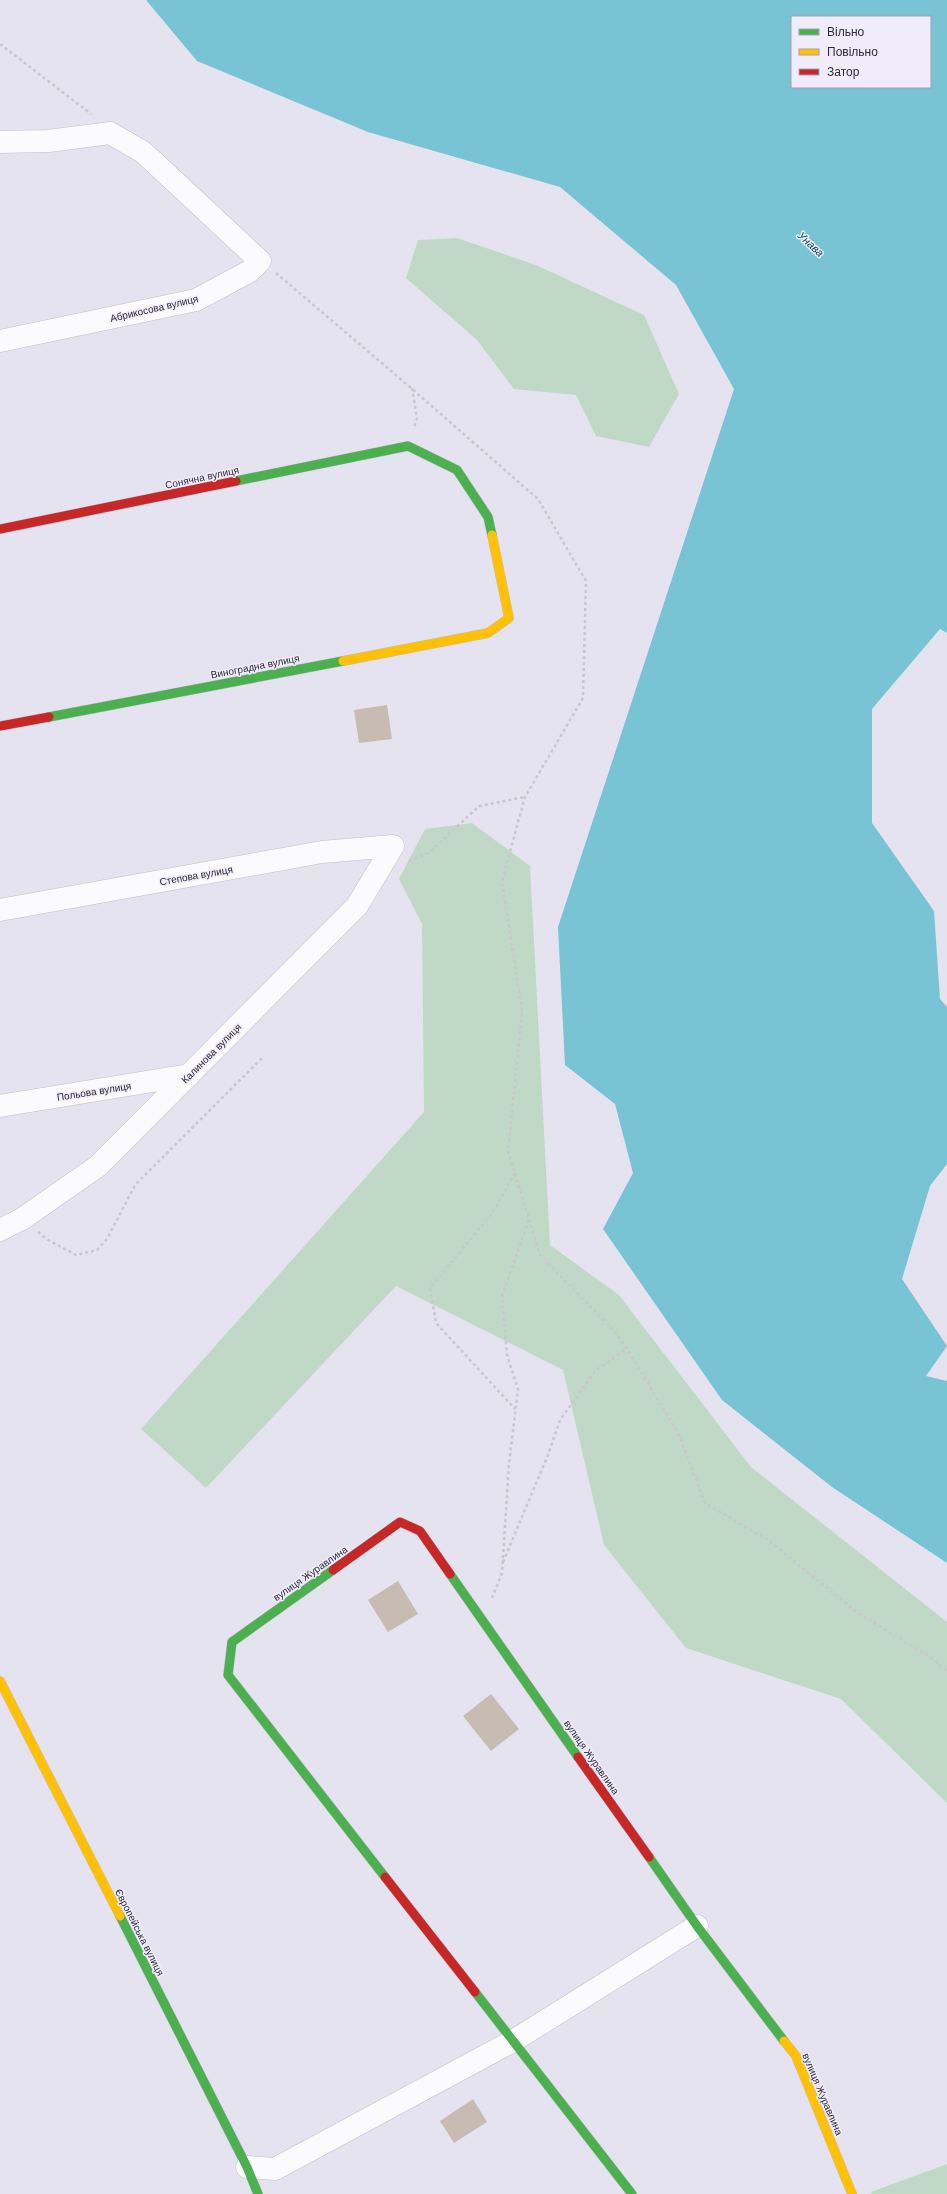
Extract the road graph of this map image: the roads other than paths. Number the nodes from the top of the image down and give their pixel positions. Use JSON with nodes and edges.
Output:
{"nodes":[{"id":1,"x":0,"y":142,"type":"edge"},
{"id":2,"x":0,"y":341,"type":"edge"},
{"id":3,"x":0,"y":529,"type":"edge"},
{"id":4,"x":509,"y":618,"type":"joint"},
{"id":5,"x":0,"y":726,"type":"edge"},
{"id":6,"x":393,"y":846,"type":"joint"},
{"id":7,"x":0,"y":910,"type":"edge"},
{"id":8,"x":189,"y":1075,"type":"junction"},
{"id":9,"x":0,"y":1106,"type":"edge"},
{"id":10,"x":0,"y":1230,"type":"edge"},
{"id":11,"x":0,"y":1681,"type":"edge"},
{"id":12,"x":697,"y":1926,"type":"junction"},
{"id":13,"x":513,"y":2041,"type":"junction"},
{"id":14,"x":247,"y":2167,"type":"junction"},
{"id":15,"x":258,"y":2194,"type":"edge"},
{"id":16,"x":632,"y":2194,"type":"edge"},
{"id":17,"x":852,"y":2194,"type":"edge"}],
"edges":[{"from":1,"to":2,"type":"street","name":"Абрикосова вулиця"},
{"from":3,"to":4,"type":"street","name":"Сонячна вулиця"},
{"from":4,"to":5,"type":"street","name":"Виноградна вулиця"},
{"from":6,"to":7,"type":"street","name":"Степова вулиця"},
{"from":6,"to":8,"type":"street","name":"Калинова вулиця"},
{"from":8,"to":9,"type":"street","name":"Польова вулиця"},
{"from":8,"to":10,"type":"street","name":"Калинова вулиця"},
{"from":11,"to":14,"type":"street","name":"Європейська вулиця"},
{"from":12,"to":13,"type":"street"},
{"from":12,"to":13,"type":"street","name":"вулиця Журавлина"},
{"from":12,"to":17,"type":"street","name":"вулиця Журавлина"},
{"from":13,"to":14,"type":"street"},
{"from":13,"to":16,"type":"street"},
{"from":14,"to":15,"type":"street","name":"Європейська вулиця"}]}
